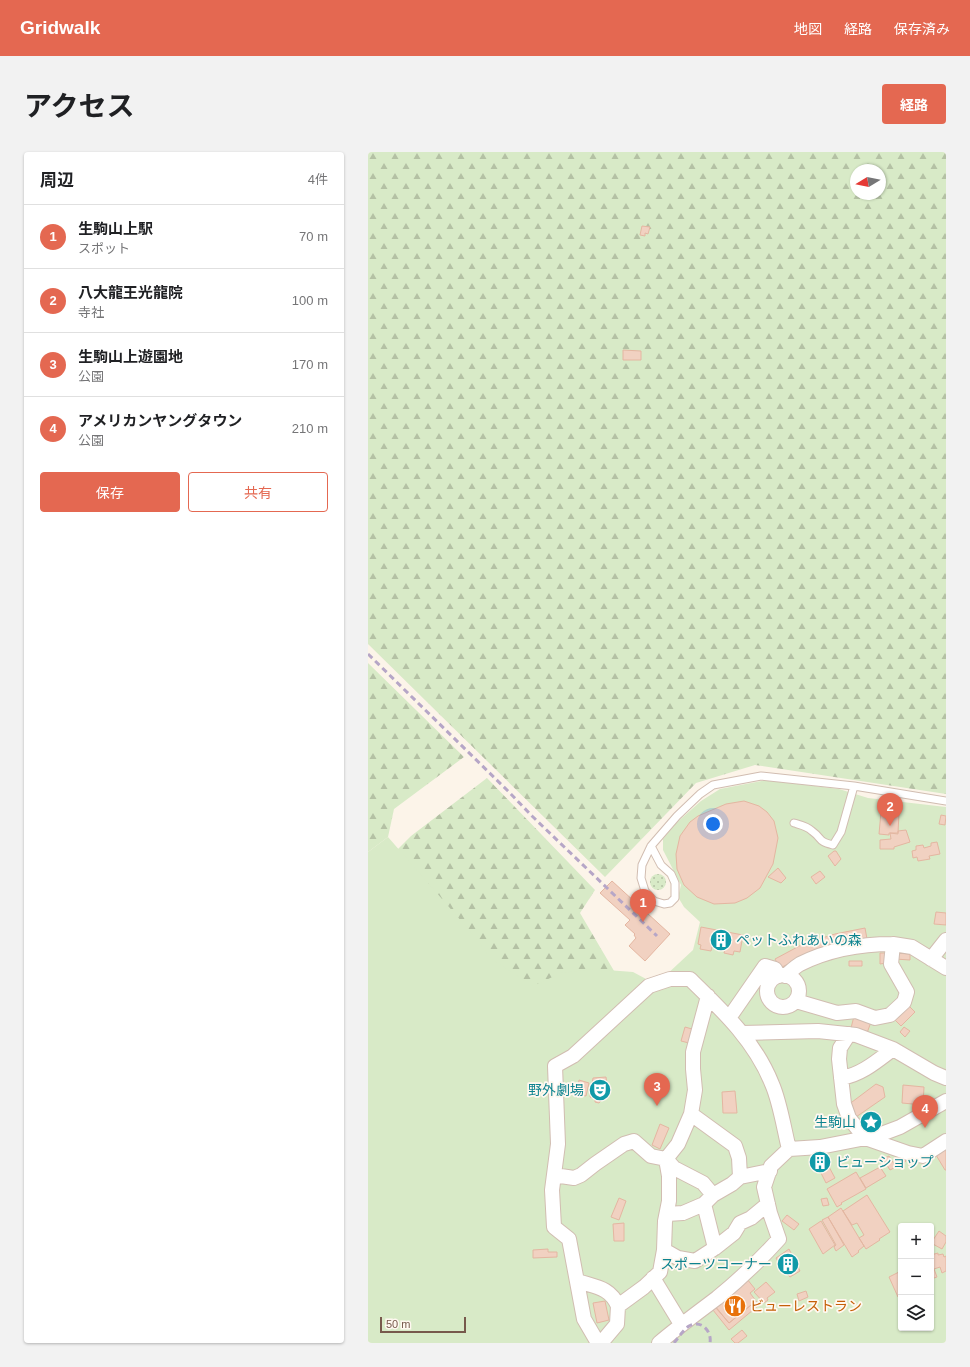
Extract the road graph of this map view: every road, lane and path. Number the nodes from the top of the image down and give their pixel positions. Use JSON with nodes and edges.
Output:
{"nodes":[{"id":1,"x":854,"y":786,"type":"junction"},
{"id":2,"x":946,"y":801,"type":"edge"},
{"id":3,"x":794,"y":823,"type":"dead end"},
{"id":4,"x":651,"y":846,"type":"junction"},
{"id":5,"x":946,"y":940,"type":"edge"},
{"id":6,"x":893,"y":944,"type":"junction"},
{"id":7,"x":931,"y":959,"type":"junction"},
{"id":8,"x":946,"y":968,"type":"edge"},
{"id":9,"x":782,"y":976,"type":"junction"},
{"id":10,"x":708,"y":996,"type":"junction"},
{"id":11,"x":796,"y":1001,"type":"junction"},
{"id":12,"x":730,"y":1018,"type":"junction"},
{"id":13,"x":742,"y":1033,"type":"junction"},
{"id":14,"x":849,"y":1034,"type":"junction"},
{"id":15,"x":894,"y":1049,"type":"junction"},
{"id":16,"x":841,"y":1078,"type":"junction"},
{"id":17,"x":946,"y":1078,"type":"edge"},
{"id":18,"x":946,"y":1101,"type":"edge"},
{"id":19,"x":691,"y":1114,"type":"junction"},
{"id":20,"x":864,"y":1138,"type":"junction"},
{"id":21,"x":946,"y":1141,"type":"edge"},
{"id":22,"x":789,"y":1149,"type":"junction"},
{"id":23,"x":666,"y":1159,"type":"junction"},
{"id":24,"x":770,"y":1171,"type":"junction"},
{"id":25,"x":554,"y":1175,"type":"junction"},
{"id":26,"x":740,"y":1177,"type":"junction"},
{"id":27,"x":709,"y":1200,"type":"junction"},
{"id":28,"x":768,"y":1204,"type":"junction"},
{"id":29,"x":666,"y":1214,"type":"junction"},
{"id":30,"x":716,"y":1248,"type":"junction"},
{"id":31,"x":664,"y":1250,"type":"junction"},
{"id":32,"x":653,"y":1278,"type":"junction"},
{"id":33,"x":577,"y":1281,"type":"junction"},
{"id":34,"x":618,"y":1306,"type":"junction"},
{"id":35,"x":681,"y":1324,"type":"junction"},
{"id":36,"x":599,"y":1343,"type":"edge"},
{"id":37,"x":659,"y":1343,"type":"edge"}],
"edges":[{"from":1,"to":2,"type":"lane"},
{"from":1,"to":3,"type":"lane"},
{"from":1,"to":4,"type":"lane"},
{"from":4,"to":4,"type":"lane"},
{"from":5,"to":7,"type":"street"},
{"from":6,"to":7,"type":"street"},
{"from":6,"to":9,"type":"street"},
{"from":6,"to":11,"type":"street"},
{"from":7,"to":8,"type":"street"},
{"from":9,"to":11,"type":"street"},
{"from":9,"to":11,"type":"street"},
{"from":9,"to":12,"type":"street"},
{"from":10,"to":12,"type":"street"},
{"from":10,"to":19,"type":"street"},
{"from":10,"to":25,"type":"street"},
{"from":12,"to":13,"type":"street"},
{"from":13,"to":14,"type":"street"},
{"from":13,"to":22,"type":"street"},
{"from":14,"to":15,"type":"street"},
{"from":14,"to":16,"type":"street"},
{"from":15,"to":16,"type":"street"},
{"from":15,"to":17,"type":"street"},
{"from":16,"to":20,"type":"street"},
{"from":18,"to":20,"type":"street"},
{"from":19,"to":23,"type":"street"},
{"from":19,"to":26,"type":"street"},
{"from":20,"to":21,"type":"street"},
{"from":20,"to":22,"type":"street"},
{"from":22,"to":24,"type":"street"},
{"from":23,"to":25,"type":"street"},
{"from":23,"to":27,"type":"street"},
{"from":23,"to":29,"type":"street"},
{"from":24,"to":26,"type":"street"},
{"from":24,"to":28,"type":"street"},
{"from":25,"to":33,"type":"street"},
{"from":26,"to":27,"type":"street"},
{"from":27,"to":29,"type":"street"},
{"from":27,"to":30,"type":"street"},
{"from":28,"to":30,"type":"street"},
{"from":28,"to":35,"type":"street"},
{"from":29,"to":31,"type":"street"},
{"from":30,"to":31,"type":"street"},
{"from":31,"to":32,"type":"street"},
{"from":32,"to":34,"type":"street"},
{"from":32,"to":35,"type":"street"},
{"from":33,"to":34,"type":"street"},
{"from":33,"to":36,"type":"street"},
{"from":34,"to":36,"type":"street"},
{"from":35,"to":37,"type":"street"}]}
